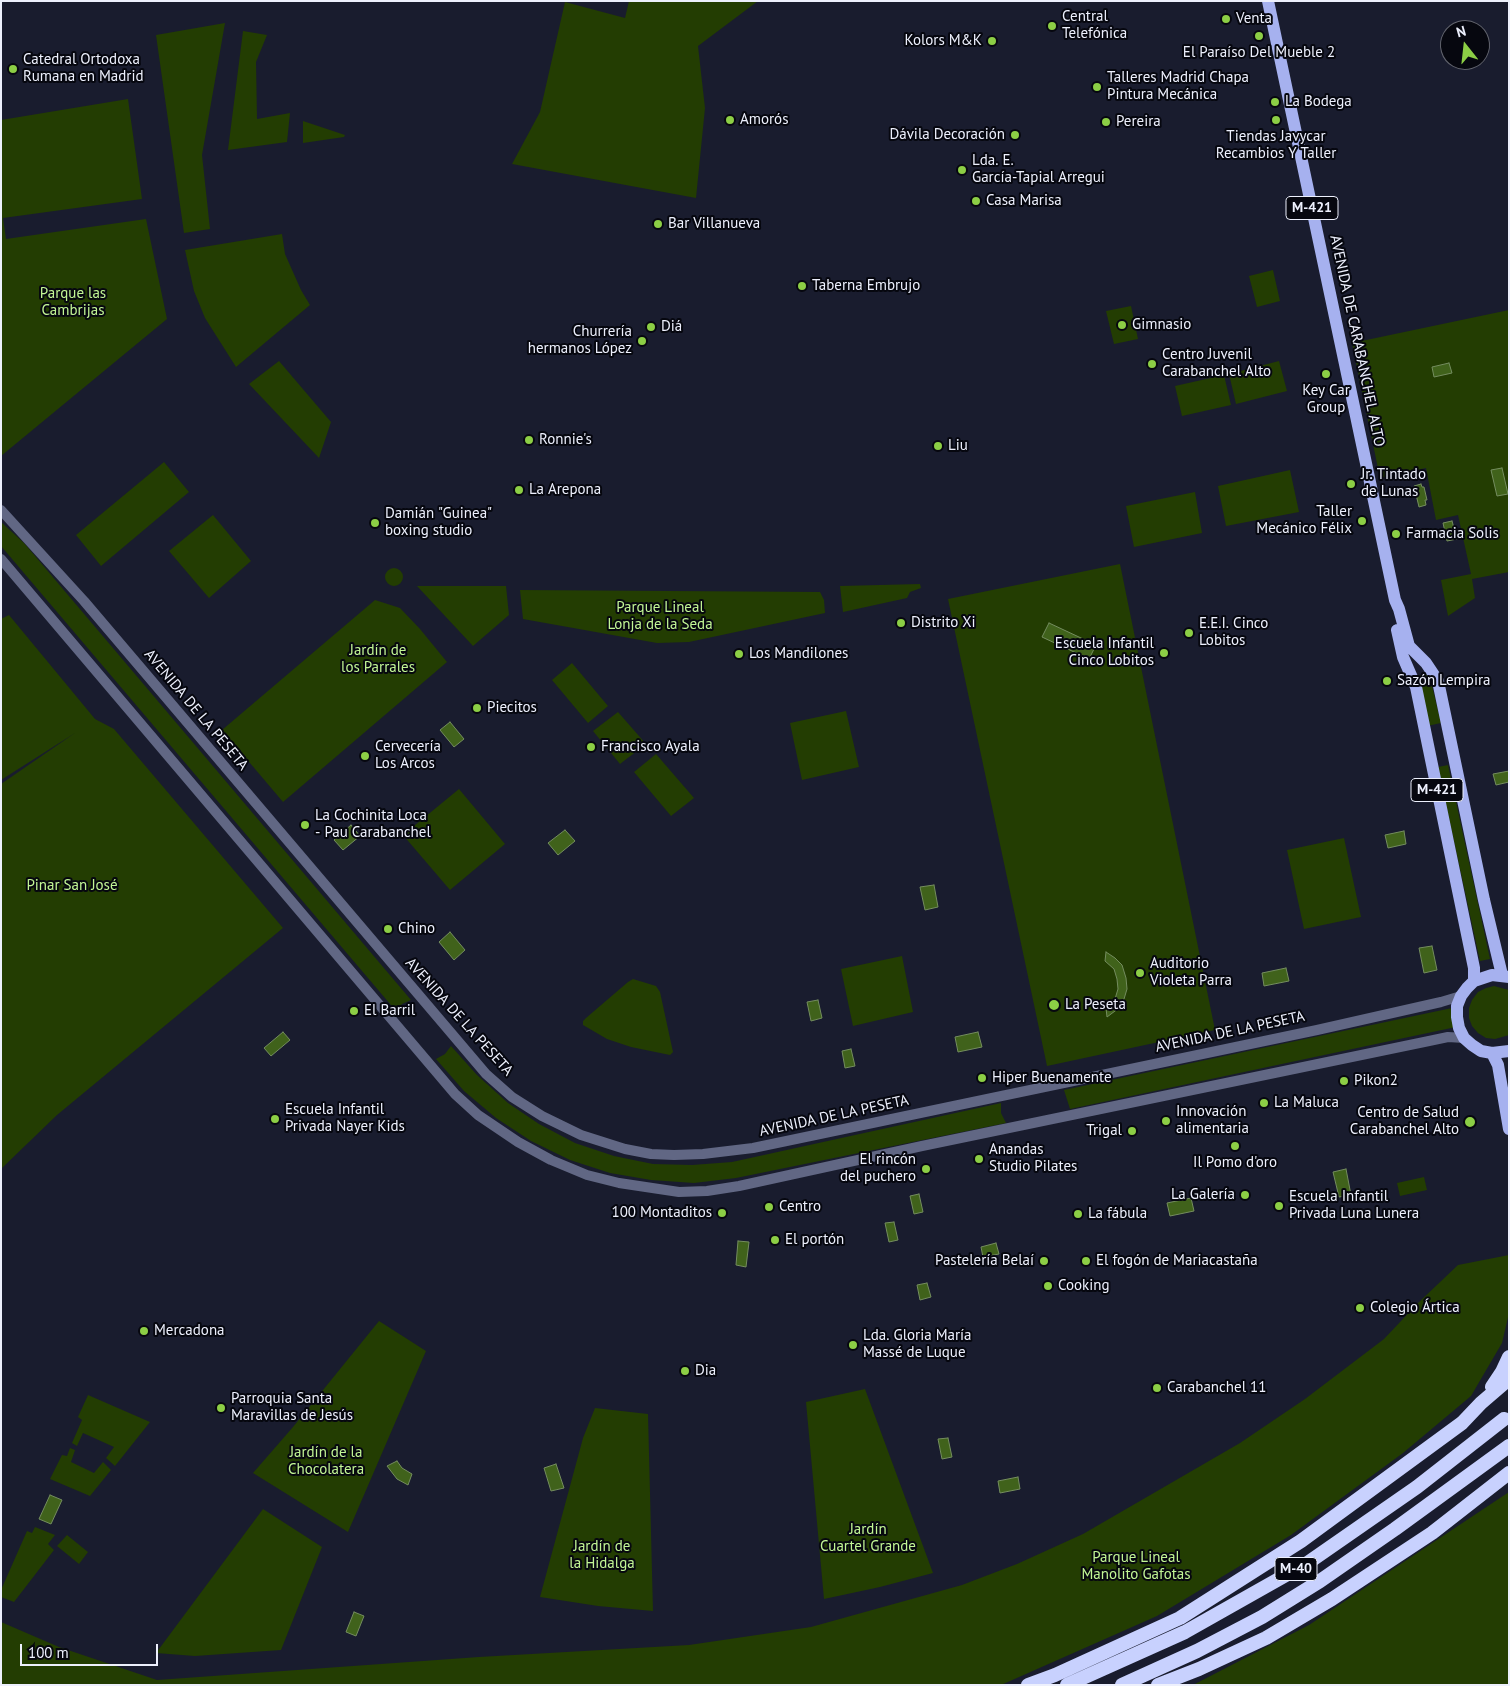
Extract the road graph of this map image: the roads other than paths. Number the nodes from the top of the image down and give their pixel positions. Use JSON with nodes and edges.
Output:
{"nodes":[{"id":1,"x":1268,"y":1,"type":"edge"},
{"id":2,"x":1,"y":510,"type":"edge"},
{"id":3,"x":1,"y":559,"type":"edge"},
{"id":4,"x":1395,"y":600,"type":"junction"},
{"id":5,"x":1505,"y":976,"type":"edge"},
{"id":6,"x":1474,"y":981,"type":"junction"},
{"id":7,"x":1461,"y":996,"type":"junction"},
{"id":8,"x":1464,"y":1038,"type":"junction"},
{"id":9,"x":1509,"y":1051,"type":"edge"},
{"id":10,"x":1492,"y":1053,"type":"junction"},
{"id":11,"x":1509,"y":1129,"type":"edge"},
{"id":12,"x":1509,"y":1357,"type":"edge"},
{"id":13,"x":1509,"y":1379,"type":"edge"},
{"id":14,"x":1481,"y":1403,"type":"junction"},
{"id":15,"x":1504,"y":1419,"type":"dead end"},
{"id":16,"x":1509,"y":1446,"type":"edge"},
{"id":17,"x":1509,"y":1473,"type":"edge"},
{"id":18,"x":1028,"y":1685,"type":"edge"},
{"id":19,"x":1067,"y":1685,"type":"edge"},
{"id":20,"x":1122,"y":1685,"type":"edge"},
{"id":21,"x":1158,"y":1685,"type":"edge"}],
"edges":[{"from":1,"to":4,"type":"main road","name":"AVENIDA DE CARABANCHEL ALTO","number":"M-421"},
{"from":2,"to":7,"type":"street","name":"AVENIDA DE LA PESETA"},
{"from":3,"to":8,"type":"street"},
{"from":4,"to":5,"type":"main road","name":"AVENIDA DE CARABANCHEL ALTO"},
{"from":4,"to":6,"type":"main road","name":"AVENIDA DE CARABANCHEL ALTO","number":"M-421"},
{"from":5,"to":6,"type":"main road"},
{"from":6,"to":7,"type":"main road"},
{"from":7,"to":8,"type":"main road"},
{"from":8,"to":10,"type":"main road"},
{"from":9,"to":10,"type":"main road"},
{"from":10,"to":11,"type":"main road"},
{"from":12,"to":14,"type":"highway"},
{"from":13,"to":14,"type":"highway"},
{"from":14,"to":18,"type":"highway"},
{"from":15,"to":19,"type":"highway","number":"M-40"},
{"from":16,"to":20,"type":"highway","number":"M-40"},
{"from":17,"to":21,"type":"highway"}]}
